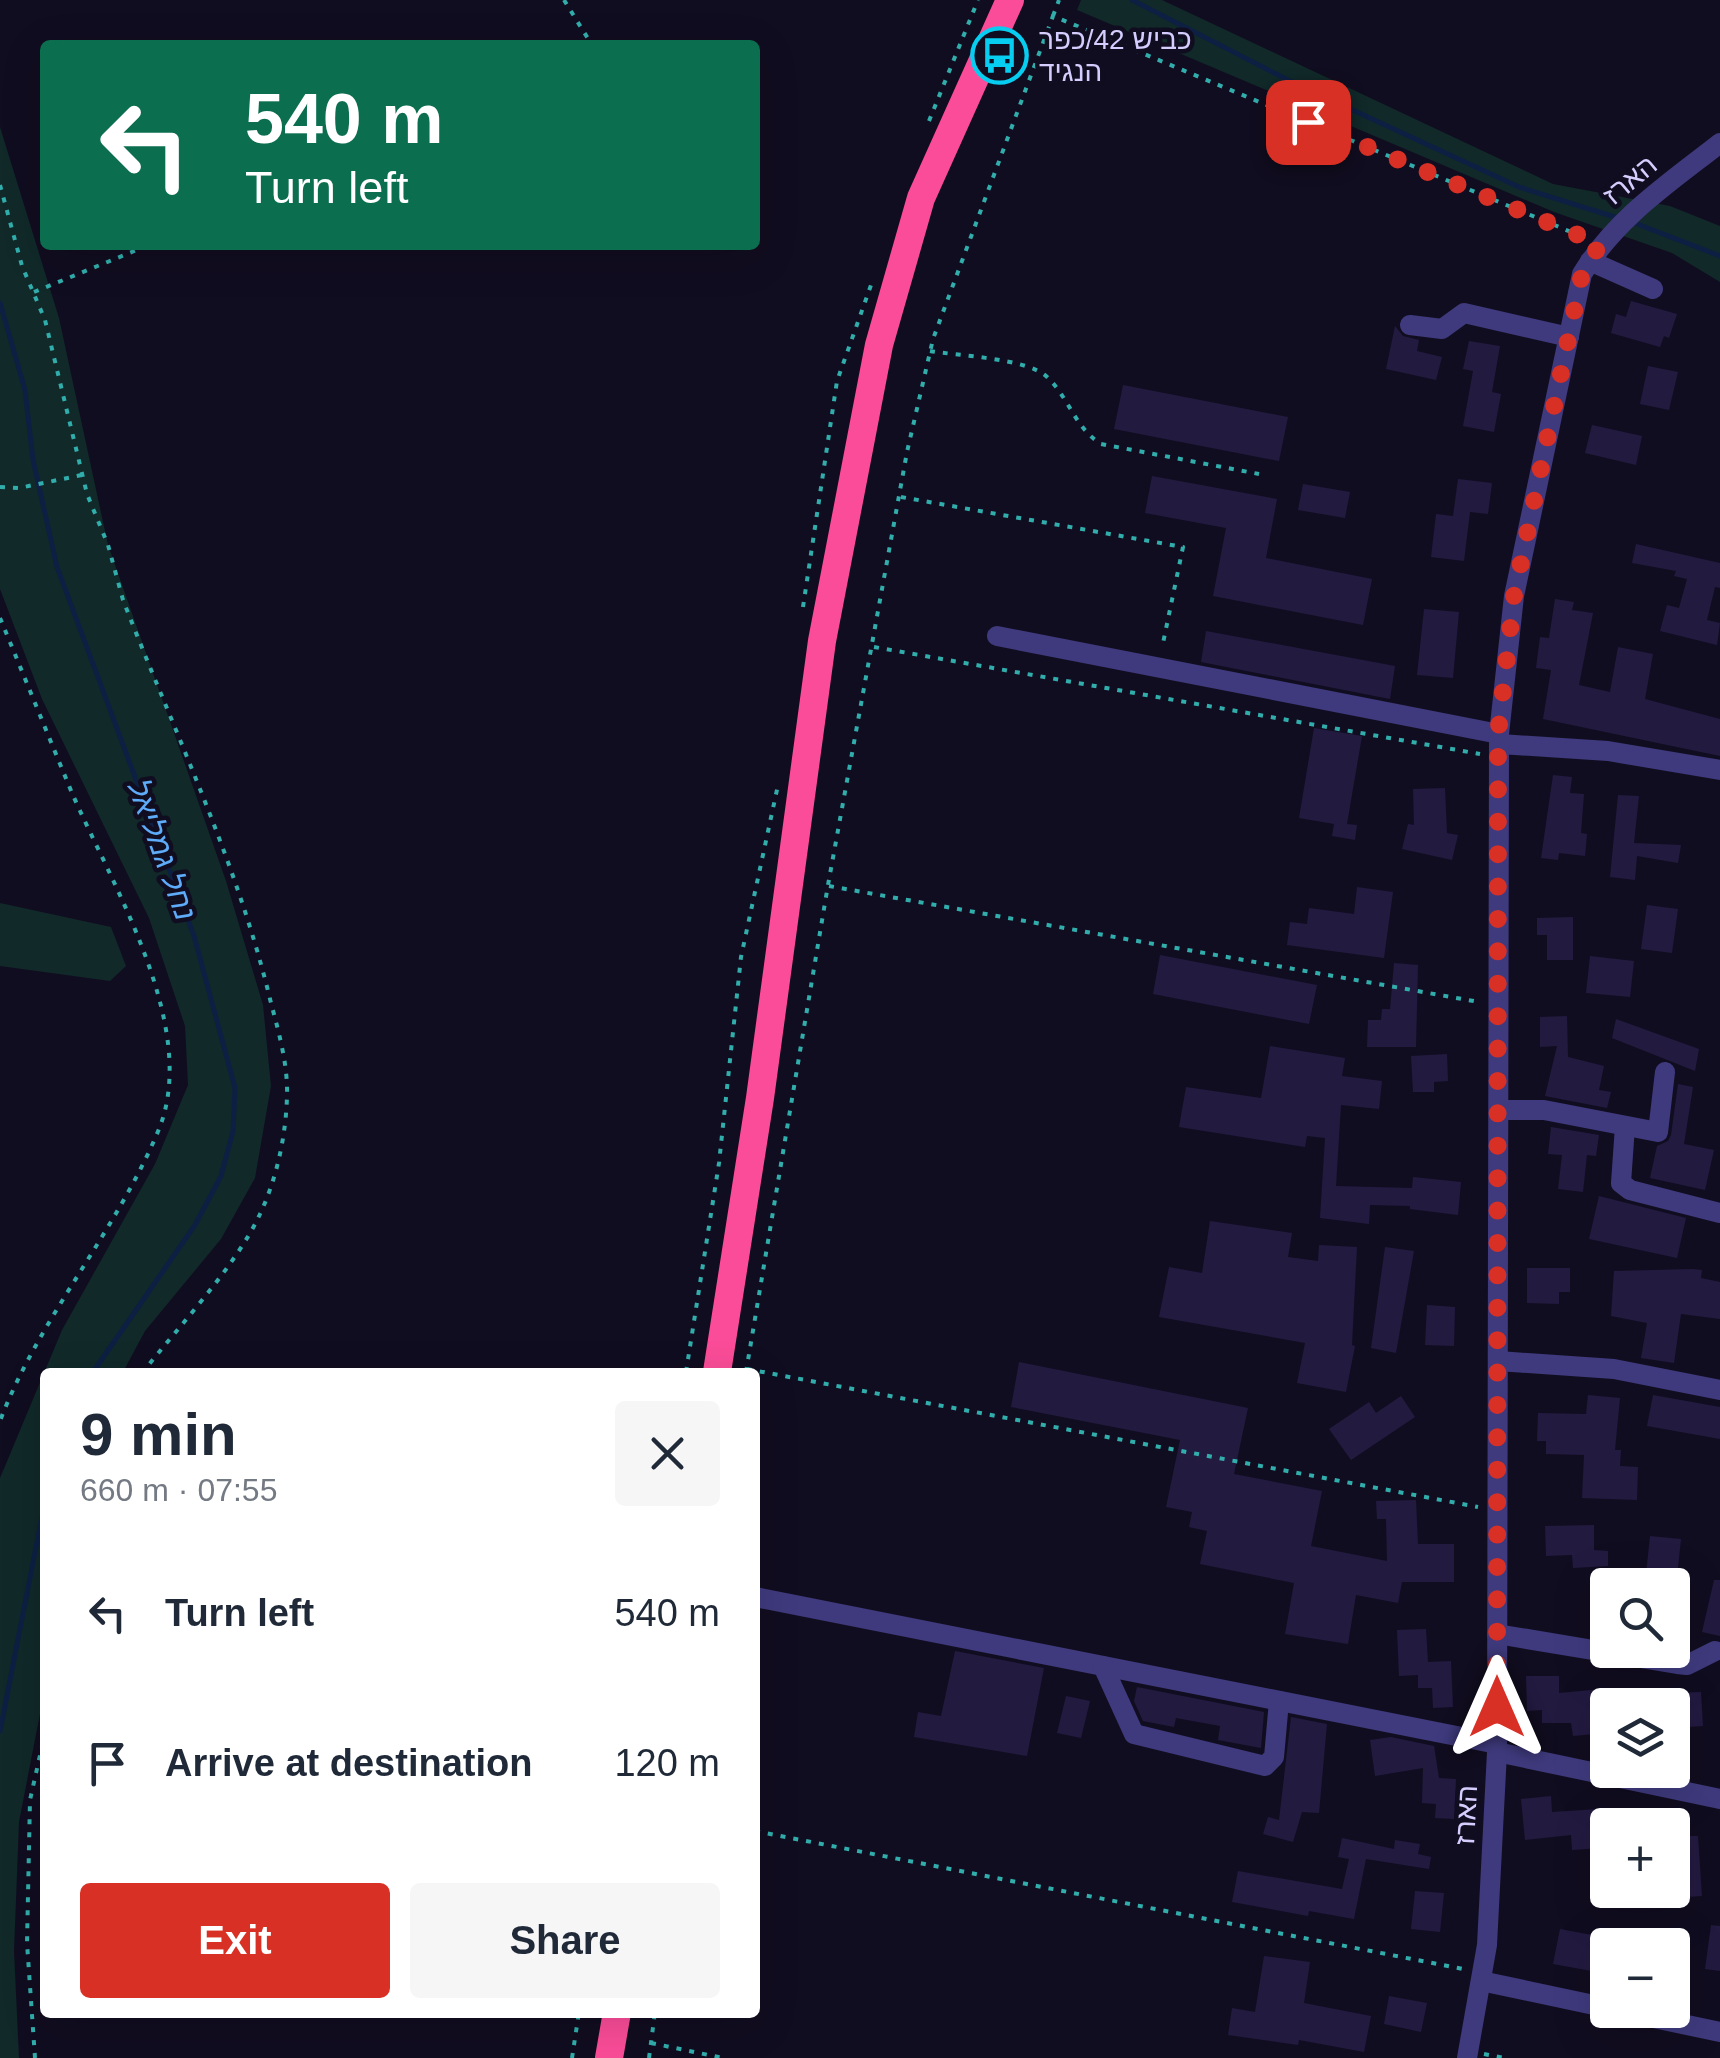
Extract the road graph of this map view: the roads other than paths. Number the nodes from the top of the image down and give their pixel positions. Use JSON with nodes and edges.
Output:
{"nodes":[{"id":1,"x":1010,"y":0,"type":"edge"},
{"id":2,"x":1720,"y":143,"type":"edge"},
{"id":3,"x":1601,"y":244,"type":"junction"},
{"id":4,"x":1653,"y":290,"type":"dead end"},
{"id":5,"x":1410,"y":326,"type":"dead end"},
{"id":6,"x":1568,"y":337,"type":"junction"},
{"id":7,"x":997,"y":636,"type":"dead end"},
{"id":8,"x":1499,"y":745,"type":"junction"},
{"id":9,"x":1720,"y":770,"type":"edge"},
{"id":10,"x":1666,"y":1072,"type":"dead end"},
{"id":11,"x":1498,"y":1110,"type":"junction"},
{"id":12,"x":1626,"y":1126,"type":"junction"},
{"id":13,"x":1720,"y":1213,"type":"edge"},
{"id":14,"x":1498,"y":1361,"type":"junction"},
{"id":15,"x":718,"y":1368,"type":"edge"},
{"id":16,"x":1720,"y":1390,"type":"edge"},
{"id":17,"x":760,"y":1598,"type":"edge"},
{"id":18,"x":1497,"y":1634,"type":"junction"},
{"id":19,"x":1715,"y":1651,"type":"dead end"},
{"id":20,"x":1102,"y":1666,"type":"junction"},
{"id":21,"x":1279,"y":1700,"type":"junction"},
{"id":22,"x":1497,"y":1748,"type":"junction"},
{"id":23,"x":1720,"y":1799,"type":"edge"},
{"id":24,"x":1482,"y":1977,"type":"junction"},
{"id":25,"x":1590,"y":2004,"type":"edge"},
{"id":26,"x":616,"y":2018,"type":"edge"},
{"id":27,"x":1690,"y":2026,"type":"edge"},
{"id":28,"x":1720,"y":2032,"type":"edge"},
{"id":29,"x":610,"y":2054,"type":"edge"},
{"id":30,"x":1466,"y":2058,"type":"edge"}],
"edges":[{"from":1,"to":15,"type":"highway"},
{"from":2,"to":3,"type":"street","name":"הארז"},
{"from":3,"to":4,"type":"street"},
{"from":3,"to":6,"type":"street","name":"הארז"},
{"from":5,"to":6,"type":"street"},
{"from":6,"to":8,"type":"street","name":"הארז"},
{"from":7,"to":8,"type":"street"},
{"from":8,"to":9,"type":"street"},
{"from":8,"to":11,"type":"street","name":"הארז"},
{"from":10,"to":12,"type":"street"},
{"from":11,"to":12,"type":"street"},
{"from":11,"to":14,"type":"street","name":"הארז"},
{"from":12,"to":13,"type":"street"},
{"from":14,"to":16,"type":"street"},
{"from":14,"to":18,"type":"street","name":"הארז"},
{"from":17,"to":20,"type":"street"},
{"from":18,"to":19,"type":"street"},
{"from":18,"to":22,"type":"street","name":"הארז"},
{"from":20,"to":21,"type":"street"},
{"from":20,"to":21,"type":"street"},
{"from":21,"to":22,"type":"street"},
{"from":22,"to":23,"type":"street"},
{"from":22,"to":24,"type":"street","name":"הארז"},
{"from":24,"to":25,"type":"street"},
{"from":24,"to":30,"type":"street","name":"הארז"},
{"from":26,"to":29,"type":"highway"},
{"from":27,"to":28,"type":"street"}]}
